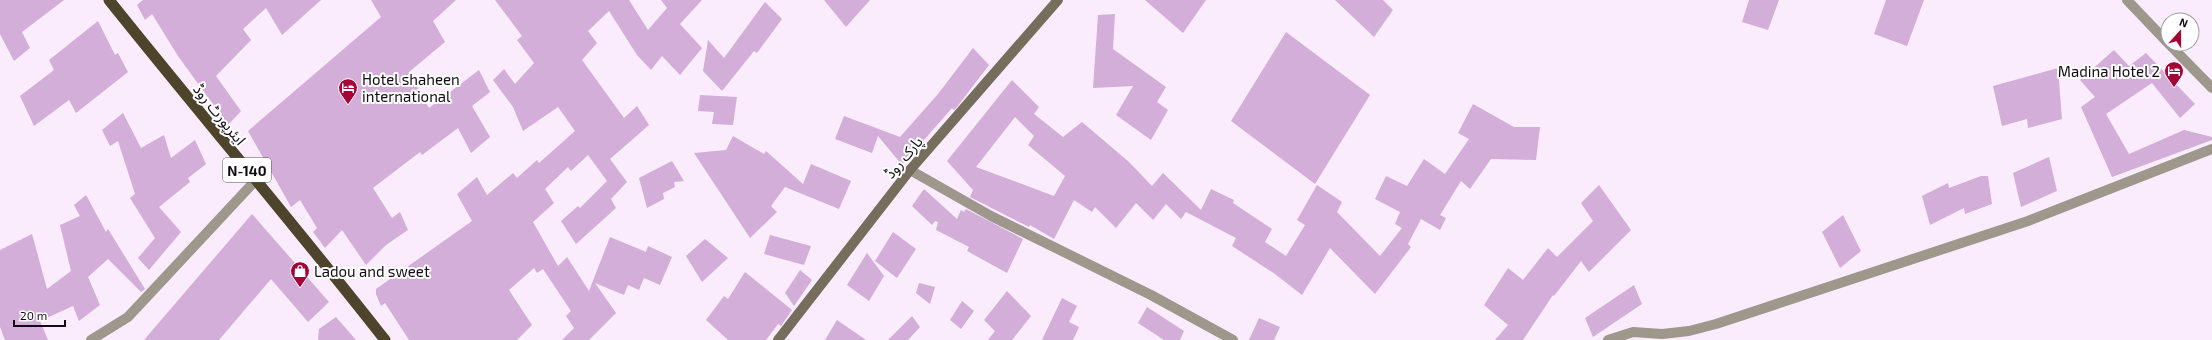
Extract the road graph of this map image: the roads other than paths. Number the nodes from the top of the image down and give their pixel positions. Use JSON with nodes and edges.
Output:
{"nodes":[{"id":1,"x":109,"y":0,"type":"edge"},
{"id":2,"x":1058,"y":0,"type":"edge"},
{"id":3,"x":2127,"y":0,"type":"edge"},
{"id":4,"x":2160,"y":34,"type":"edge"},
{"id":5,"x":2178,"y":52,"type":"edge"},
{"id":6,"x":2212,"y":88,"type":"edge"},
{"id":7,"x":2212,"y":149,"type":"edge"},
{"id":8,"x":910,"y":170,"type":"junction"},
{"id":9,"x":256,"y":180,"type":"junction"},
{"id":10,"x":91,"y":340,"type":"edge"},
{"id":11,"x":386,"y":340,"type":"edge"},
{"id":12,"x":778,"y":340,"type":"edge"},
{"id":13,"x":1233,"y":340,"type":"edge"},
{"id":14,"x":1608,"y":340,"type":"edge"}],
"edges":[{"from":1,"to":9,"type":"highway","name":"ایئرپورٹ روڈ","number":"N-140"},
{"from":2,"to":8,"type":"main road","name":"پارک روڈ"},
{"from":3,"to":4,"type":"street"},
{"from":5,"to":6,"type":"street"},
{"from":7,"to":14,"type":"street"},
{"from":8,"to":12,"type":"main road","name":"پارک روڈ"},
{"from":8,"to":13,"type":"street"},
{"from":9,"to":10,"type":"street"},
{"from":9,"to":11,"type":"highway","name":"ایئرپورٹ روڈ","number":"N-140"}]}
